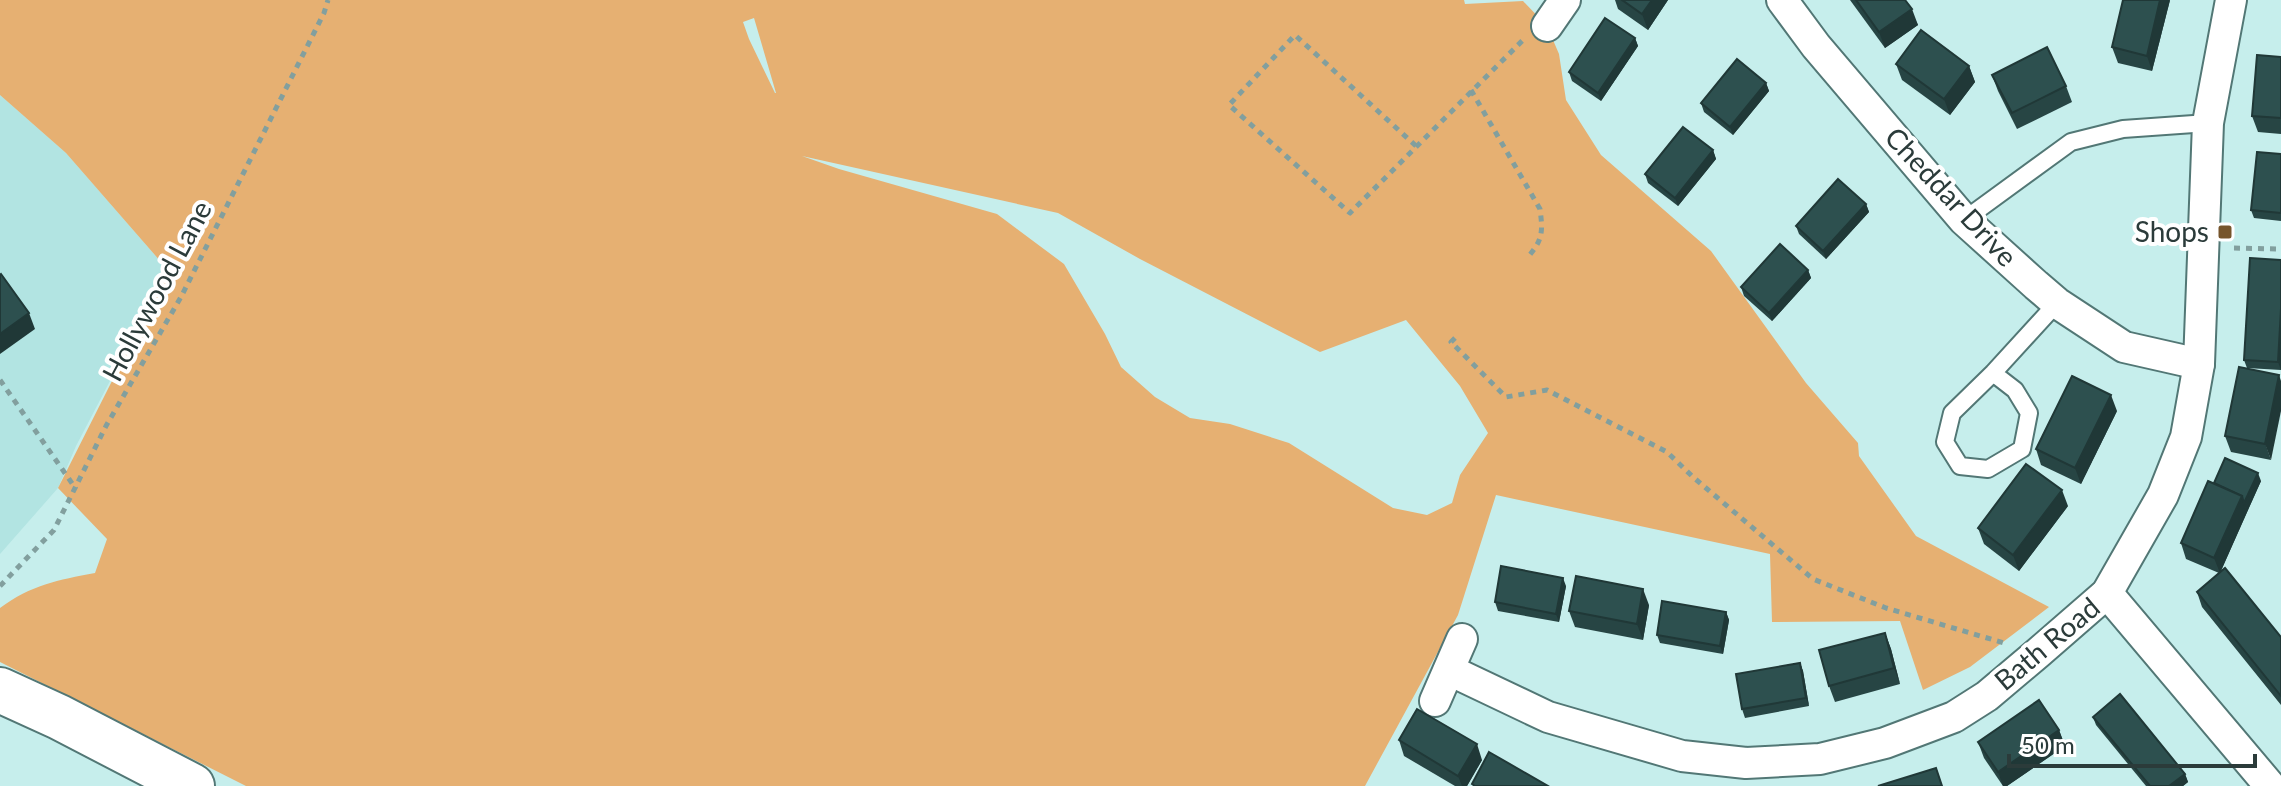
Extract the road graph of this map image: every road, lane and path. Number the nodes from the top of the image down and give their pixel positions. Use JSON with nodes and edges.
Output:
{"nodes":[{"id":1,"x":328,"y":0,"type":"edge"},
{"id":2,"x":1565,"y":0,"type":"edge"},
{"id":3,"x":1782,"y":0,"type":"edge"},
{"id":4,"x":2231,"y":0,"type":"edge"},
{"id":5,"x":1547,"y":26,"type":"joint"},
{"id":6,"x":1471,"y":90,"type":"junction"},
{"id":7,"x":2208,"y":123,"type":"junction"},
{"id":8,"x":1416,"y":146,"type":"junction"},
{"id":9,"x":1964,"y":220,"type":"junction"},
{"id":10,"x":2204,"y":247,"type":"junction"},
{"id":11,"x":2281,"y":249,"type":"edge"},
{"id":12,"x":1527,"y":258,"type":"dead end"},
{"id":13,"x":2057,"y":303,"type":"junction"},
{"id":14,"x":1455,"y":338,"type":"dead end"},
{"id":15,"x":2199,"y":364,"type":"junction"},
{"id":16,"x":1993,"y":373,"type":"junction"},
{"id":17,"x":0,"y":380,"type":"edge"},
{"id":18,"x":76,"y":489,"type":"junction"},
{"id":19,"x":0,"y":586,"type":"edge"},
{"id":20,"x":2107,"y":593,"type":"junction"},
{"id":21,"x":1462,"y":639,"type":"dead end"},
{"id":22,"x":2038,"y":653,"type":"junction"},
{"id":23,"x":1449,"y":670,"type":"junction"},
{"id":24,"x":0,"y":690,"type":"edge"},
{"id":25,"x":1435,"y":701,"type":"dead end"},
{"id":26,"x":192,"y":786,"type":"edge"},
{"id":27,"x":2270,"y":786,"type":"edge"}],
"edges":[{"from":1,"to":18,"type":"path","name":"Hollywood Lane"},
{"from":2,"to":5,"type":"street"},
{"from":3,"to":9,"type":"street","name":"Cheddar Drive"},
{"from":4,"to":7,"type":"street","name":"Bath Road"},
{"from":5,"to":6,"type":"path"},
{"from":6,"to":8,"type":"path"},
{"from":6,"to":12,"type":"path"},
{"from":7,"to":9,"type":"lane"},
{"from":7,"to":10,"type":"street","name":"Bath Road"},
{"from":8,"to":8,"type":"path"},
{"from":9,"to":13,"type":"street","name":"Cheddar Drive"},
{"from":10,"to":11,"type":"path"},
{"from":10,"to":15,"type":"street","name":"Bath Road"},
{"from":13,"to":15,"type":"street","name":"Cheddar Drive"},
{"from":13,"to":16,"type":"lane"},
{"from":14,"to":22,"type":"path"},
{"from":15,"to":20,"type":"street","name":"Bath Road"},
{"from":16,"to":16,"type":"lane"},
{"from":17,"to":18,"type":"path"},
{"from":18,"to":19,"type":"path","name":"Hollywood Lane"},
{"from":20,"to":22,"type":"street","name":"Bath Road"},
{"from":20,"to":27,"type":"street"},
{"from":21,"to":23,"type":"street"},
{"from":22,"to":23,"type":"street","name":"Bath Road"},
{"from":23,"to":25,"type":"street"},
{"from":24,"to":26,"type":"main road"}]}
